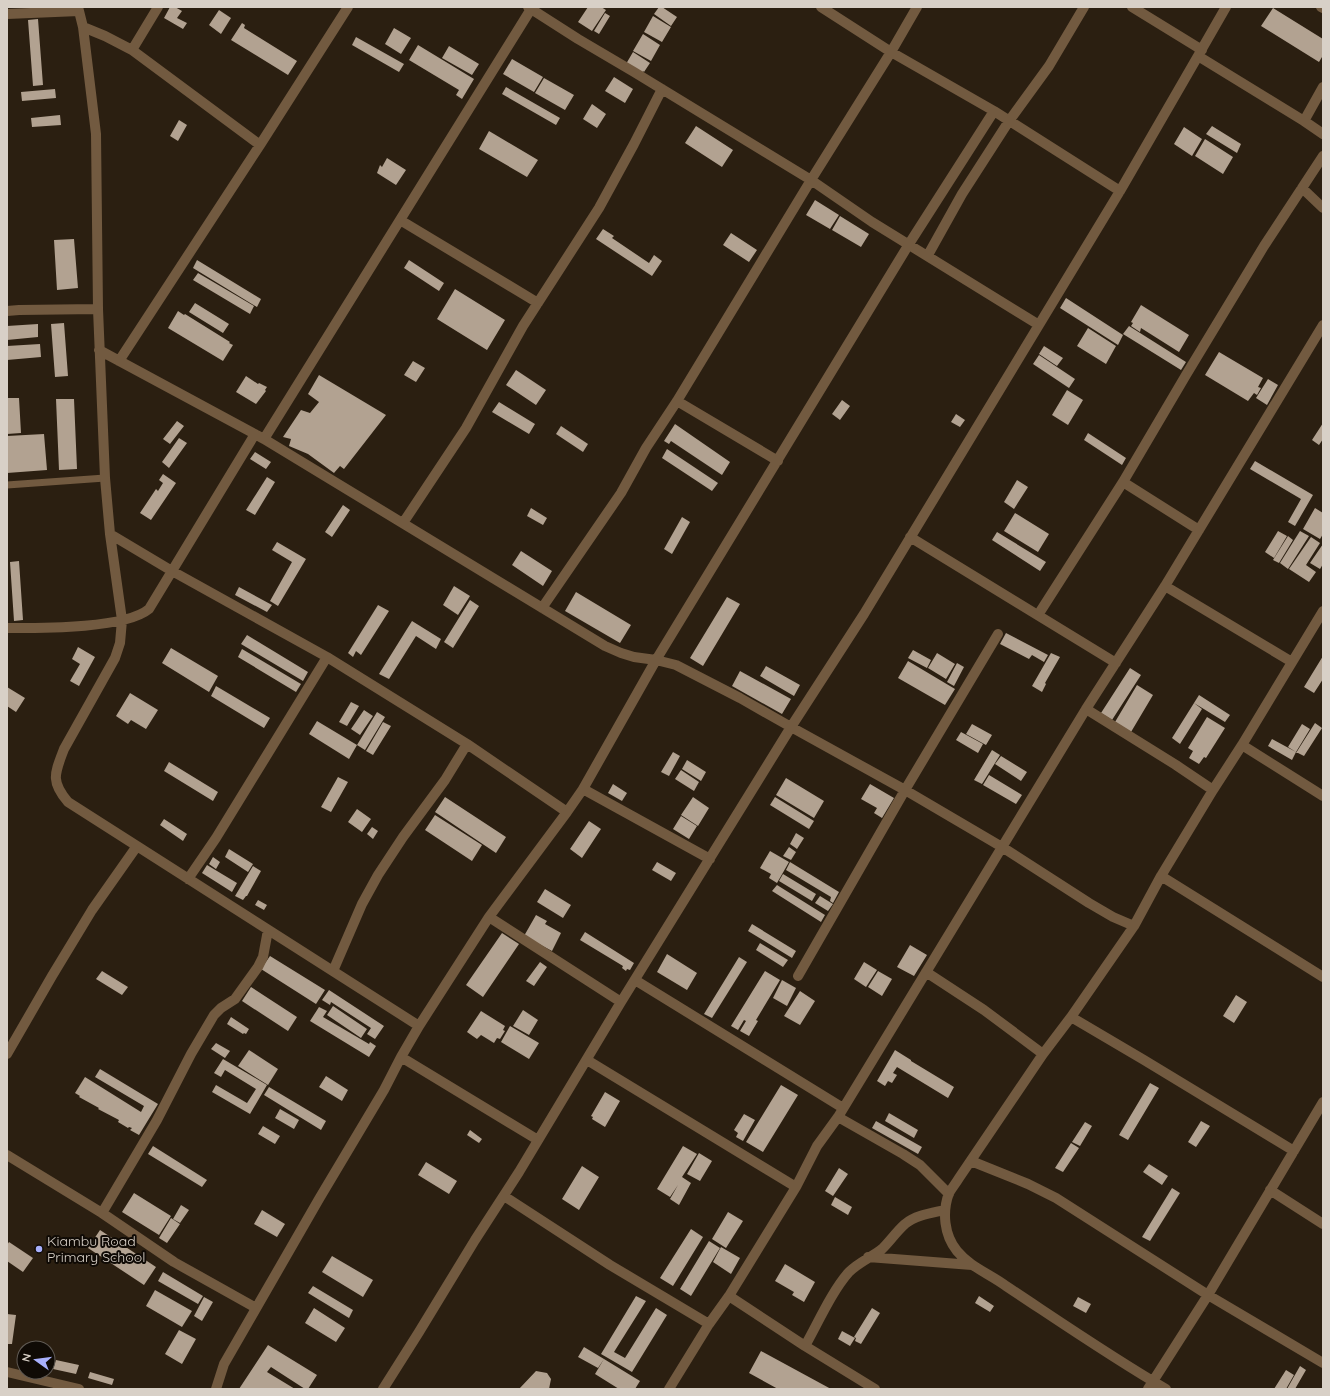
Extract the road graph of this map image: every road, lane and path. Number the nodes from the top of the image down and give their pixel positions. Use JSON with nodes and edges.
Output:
{"nodes":[{"id":1,"x":158,"y":7,"type":"edge"},
{"id":2,"x":348,"y":7,"type":"edge"},
{"id":3,"x":821,"y":7,"type":"edge"},
{"id":4,"x":917,"y":7,"type":"edge"},
{"id":5,"x":1084,"y":7,"type":"edge"},
{"id":6,"x":1132,"y":7,"type":"edge"},
{"id":7,"x":1226,"y":7,"type":"edge"},
{"id":8,"x":530,"y":8,"type":"edge"},
{"id":9,"x":78,"y":9,"type":"edge"},
{"id":10,"x":7,"y":14,"type":"edge"},
{"id":11,"x":83,"y":27,"type":"junction"},
{"id":12,"x":132,"y":50,"type":"junction"},
{"id":13,"x":891,"y":52,"type":"junction"},
{"id":14,"x":1200,"y":53,"type":"junction"},
{"id":15,"x":1323,"y":87,"type":"edge"},
{"id":16,"x":662,"y":89,"type":"junction"},
{"id":17,"x":994,"y":111,"type":"junction"},
{"id":18,"x":1009,"y":121,"type":"junction"},
{"id":19,"x":1304,"y":121,"type":"junction"},
{"id":20,"x":1323,"y":134,"type":"edge"},
{"id":21,"x":260,"y":145,"type":"junction"},
{"id":22,"x":1323,"y":156,"type":"edge"},
{"id":23,"x":811,"y":180,"type":"junction"},
{"id":24,"x":1302,"y":188,"type":"junction"},
{"id":25,"x":1120,"y":191,"type":"junction"},
{"id":26,"x":1323,"y":208,"type":"edge"},
{"id":27,"x":400,"y":220,"type":"junction"},
{"id":28,"x":909,"y":244,"type":"junction"},
{"id":29,"x":928,"y":255,"type":"junction"},
{"id":30,"x":538,"y":303,"type":"junction"},
{"id":31,"x":98,"y":308,"type":"junction"},
{"id":32,"x":7,"y":311,"type":"edge"},
{"id":33,"x":1039,"y":325,"type":"junction"},
{"id":34,"x":1323,"y":325,"type":"edge"},
{"id":35,"x":99,"y":350,"type":"junction"},
{"id":36,"x":119,"y":362,"type":"junction"},
{"id":37,"x":677,"y":401,"type":"junction"},
{"id":38,"x":255,"y":434,"type":"junction"},
{"id":39,"x":264,"y":440,"type":"junction"},
{"id":40,"x":778,"y":461,"type":"junction"},
{"id":41,"x":105,"y":478,"type":"junction"},
{"id":42,"x":1124,"y":482,"type":"junction"},
{"id":43,"x":7,"y":484,"type":"edge"},
{"id":44,"x":403,"y":524,"type":"junction"},
{"id":45,"x":1199,"y":530,"type":"junction"},
{"id":46,"x":110,"y":534,"type":"junction"},
{"id":47,"x":910,"y":537,"type":"junction"},
{"id":48,"x":172,"y":571,"type":"junction"},
{"id":49,"x":1165,"y":586,"type":"junction"},
{"id":50,"x":542,"y":608,"type":"junction"},
{"id":51,"x":1323,"y":611,"type":"edge"},
{"id":52,"x":1038,"y":615,"type":"junction"},
{"id":53,"x":122,"y":620,"type":"junction"},
{"id":54,"x":7,"y":628,"type":"edge"},
{"id":55,"x":998,"y":634,"type":"dead end"},
{"id":56,"x":327,"y":657,"type":"junction"},
{"id":57,"x":656,"y":660,"type":"junction"},
{"id":58,"x":1292,"y":662,"type":"junction"},
{"id":59,"x":1116,"y":663,"type":"junction"},
{"id":60,"x":1086,"y":709,"type":"junction"},
{"id":61,"x":791,"y":728,"type":"junction"},
{"id":62,"x":467,"y":744,"type":"junction"},
{"id":63,"x":1242,"y":745,"type":"junction"},
{"id":64,"x":583,"y":789,"type":"junction"},
{"id":65,"x":905,"y":790,"type":"junction"},
{"id":66,"x":1213,"y":790,"type":"junction"},
{"id":67,"x":1323,"y":796,"type":"edge"},
{"id":68,"x":567,"y":812,"type":"junction"},
{"id":69,"x":137,"y":846,"type":"junction"},
{"id":70,"x":1002,"y":847,"type":"junction"},
{"id":71,"x":710,"y":859,"type":"junction"},
{"id":72,"x":1161,"y":876,"type":"junction"},
{"id":73,"x":188,"y":879,"type":"junction"},
{"id":74,"x":489,"y":917,"type":"junction"},
{"id":75,"x":1134,"y":926,"type":"junction"},
{"id":76,"x":268,"y":930,"type":"junction"},
{"id":77,"x":332,"y":971,"type":"junction"},
{"id":78,"x":926,"y":972,"type":"junction"},
{"id":79,"x":798,"y":976,"type":"dead end"},
{"id":80,"x":1323,"y":977,"type":"edge"},
{"id":81,"x":635,"y":980,"type":"junction"},
{"id":82,"x":621,"y":1002,"type":"junction"},
{"id":83,"x":1071,"y":1017,"type":"junction"},
{"id":84,"x":419,"y":1026,"type":"junction"},
{"id":85,"x":7,"y":1054,"type":"edge"},
{"id":86,"x":1043,"y":1054,"type":"junction"},
{"id":87,"x":401,"y":1057,"type":"junction"},
{"id":88,"x":587,"y":1060,"type":"junction"},
{"id":89,"x":1323,"y":1102,"type":"edge"},
{"id":90,"x":840,"y":1112,"type":"junction"},
{"id":91,"x":538,"y":1140,"type":"junction"},
{"id":92,"x":1294,"y":1151,"type":"junction"},
{"id":93,"x":7,"y":1155,"type":"edge"},
{"id":94,"x":971,"y":1161,"type":"junction"},
{"id":95,"x":796,"y":1187,"type":"junction"},
{"id":96,"x":1270,"y":1190,"type":"junction"},
{"id":97,"x":949,"y":1194,"type":"junction"},
{"id":98,"x":504,"y":1196,"type":"junction"},
{"id":99,"x":945,"y":1210,"type":"junction"},
{"id":100,"x":102,"y":1213,"type":"junction"},
{"id":101,"x":1323,"y":1224,"type":"edge"},
{"id":102,"x":868,"y":1257,"type":"junction"},
{"id":103,"x":972,"y":1265,"type":"junction"},
{"id":104,"x":1208,"y":1295,"type":"junction"},
{"id":105,"x":729,"y":1296,"type":"junction"},
{"id":106,"x":256,"y":1308,"type":"junction"},
{"id":107,"x":709,"y":1324,"type":"junction"},
{"id":108,"x":805,"y":1346,"type":"junction"},
{"id":109,"x":1323,"y":1363,"type":"edge"},
{"id":110,"x":7,"y":1372,"type":"edge"},
{"id":111,"x":1151,"y":1385,"type":"edge"},
{"id":112,"x":79,"y":1389,"type":"edge"},
{"id":113,"x":216,"y":1389,"type":"edge"},
{"id":114,"x":383,"y":1389,"type":"edge"},
{"id":115,"x":669,"y":1389,"type":"edge"},
{"id":116,"x":875,"y":1389,"type":"edge"},
{"id":117,"x":1166,"y":1389,"type":"edge"}],
"edges":[{"from":1,"to":12,"type":"street"},
{"from":2,"to":21,"type":"street"},
{"from":3,"to":13,"type":"street"},
{"from":4,"to":13,"type":"street"},
{"from":5,"to":18,"type":"street"},
{"from":6,"to":14,"type":"street"},
{"from":7,"to":14,"type":"street"},
{"from":8,"to":16,"type":"street"},
{"from":8,"to":27,"type":"street"},
{"from":9,"to":10,"type":"street"},
{"from":9,"to":11,"type":"street"},
{"from":11,"to":12,"type":"street"},
{"from":11,"to":31,"type":"street"},
{"from":12,"to":21,"type":"street"},
{"from":13,"to":17,"type":"street"},
{"from":13,"to":23,"type":"street"},
{"from":14,"to":19,"type":"street"},
{"from":14,"to":25,"type":"street"},
{"from":15,"to":19,"type":"street"},
{"from":16,"to":23,"type":"street"},
{"from":16,"to":30,"type":"street"},
{"from":17,"to":18,"type":"street"},
{"from":17,"to":28,"type":"street"},
{"from":18,"to":25,"type":"street"},
{"from":18,"to":29,"type":"street"},
{"from":19,"to":20,"type":"street"},
{"from":21,"to":36,"type":"street"},
{"from":22,"to":24,"type":"street"},
{"from":23,"to":28,"type":"street"},
{"from":23,"to":37,"type":"street"},
{"from":24,"to":26,"type":"street"},
{"from":24,"to":42,"type":"street"},
{"from":25,"to":33,"type":"street"},
{"from":27,"to":30,"type":"street"},
{"from":27,"to":39,"type":"street"},
{"from":28,"to":29,"type":"street"},
{"from":28,"to":40,"type":"street"},
{"from":29,"to":33,"type":"street"},
{"from":30,"to":44,"type":"street"},
{"from":31,"to":32,"type":"street"},
{"from":31,"to":35,"type":"street"},
{"from":33,"to":47,"type":"street"},
{"from":34,"to":45,"type":"street"},
{"from":35,"to":36,"type":"street"},
{"from":35,"to":41,"type":"street"},
{"from":36,"to":38,"type":"street"},
{"from":37,"to":40,"type":"street"},
{"from":37,"to":50,"type":"street"},
{"from":38,"to":39,"type":"street"},
{"from":38,"to":48,"type":"street"},
{"from":39,"to":44,"type":"street"},
{"from":40,"to":57,"type":"street"},
{"from":41,"to":43,"type":"lane"},
{"from":41,"to":46,"type":"street"},
{"from":42,"to":45,"type":"street"},
{"from":42,"to":52,"type":"street"},
{"from":44,"to":50,"type":"street"},
{"from":45,"to":49,"type":"street"},
{"from":46,"to":48,"type":"street"},
{"from":46,"to":53,"type":"street"},
{"from":47,"to":52,"type":"street"},
{"from":47,"to":61,"type":"street"},
{"from":48,"to":53,"type":"street"},
{"from":48,"to":56,"type":"street"},
{"from":49,"to":58,"type":"street"},
{"from":49,"to":59,"type":"street"},
{"from":50,"to":57,"type":"street"},
{"from":51,"to":58,"type":"street"},
{"from":52,"to":59,"type":"street"},
{"from":53,"to":54,"type":"street"},
{"from":53,"to":69,"type":"street"},
{"from":55,"to":65,"type":"street"},
{"from":56,"to":62,"type":"street"},
{"from":56,"to":73,"type":"street"},
{"from":57,"to":61,"type":"street"},
{"from":57,"to":64,"type":"street"},
{"from":58,"to":63,"type":"street"},
{"from":59,"to":60,"type":"street"},
{"from":60,"to":66,"type":"street"},
{"from":60,"to":70,"type":"street"},
{"from":61,"to":65,"type":"street"},
{"from":61,"to":71,"type":"street"},
{"from":62,"to":68,"type":"street"},
{"from":62,"to":77,"type":"street"},
{"from":63,"to":66,"type":"street"},
{"from":63,"to":67,"type":"street"},
{"from":64,"to":68,"type":"street"},
{"from":64,"to":71,"type":"street"},
{"from":65,"to":70,"type":"street"},
{"from":65,"to":79,"type":"street"},
{"from":66,"to":72,"type":"street"},
{"from":68,"to":74,"type":"street"},
{"from":69,"to":73,"type":"street"},
{"from":69,"to":85,"type":"street"},
{"from":70,"to":75,"type":"street"},
{"from":70,"to":78,"type":"street"},
{"from":71,"to":81,"type":"street"},
{"from":72,"to":75,"type":"street"},
{"from":72,"to":80,"type":"street"},
{"from":73,"to":76,"type":"street"},
{"from":74,"to":82,"type":"street"},
{"from":74,"to":84,"type":"street"},
{"from":75,"to":83,"type":"street"},
{"from":76,"to":77,"type":"street"},
{"from":76,"to":100,"type":"street"},
{"from":77,"to":84,"type":"street"},
{"from":78,"to":86,"type":"street"},
{"from":78,"to":90,"type":"street"},
{"from":81,"to":82,"type":"street"},
{"from":81,"to":90,"type":"street"},
{"from":82,"to":88,"type":"street"},
{"from":83,"to":86,"type":"street"},
{"from":83,"to":92,"type":"street"},
{"from":84,"to":87,"type":"street"},
{"from":86,"to":94,"type":"street"},
{"from":87,"to":91,"type":"street"},
{"from":87,"to":106,"type":"street"},
{"from":88,"to":91,"type":"street"},
{"from":88,"to":95,"type":"street"},
{"from":89,"to":92,"type":"street"},
{"from":90,"to":95,"type":"street"},
{"from":90,"to":97,"type":"street"},
{"from":91,"to":98,"type":"street"},
{"from":92,"to":96,"type":"street"},
{"from":93,"to":100,"type":"street"},
{"from":94,"to":97,"type":"street"},
{"from":94,"to":104,"type":"street"},
{"from":95,"to":105,"type":"street"},
{"from":96,"to":101,"type":"street"},
{"from":96,"to":104,"type":"street"},
{"from":97,"to":99,"type":"street"},
{"from":98,"to":107,"type":"street"},
{"from":98,"to":114,"type":"street"},
{"from":99,"to":102,"type":"street"},
{"from":99,"to":103,"type":"street"},
{"from":100,"to":106,"type":"street"},
{"from":102,"to":103,"type":"street"},
{"from":102,"to":108,"type":"street"},
{"from":103,"to":111,"type":"street"},
{"from":104,"to":109,"type":"street"},
{"from":104,"to":111,"type":"street"},
{"from":105,"to":107,"type":"street"},
{"from":105,"to":108,"type":"street"},
{"from":106,"to":113,"type":"street"},
{"from":107,"to":115,"type":"street"},
{"from":108,"to":116,"type":"street"},
{"from":110,"to":112,"type":"street"},
{"from":111,"to":117,"type":"street"}]}
